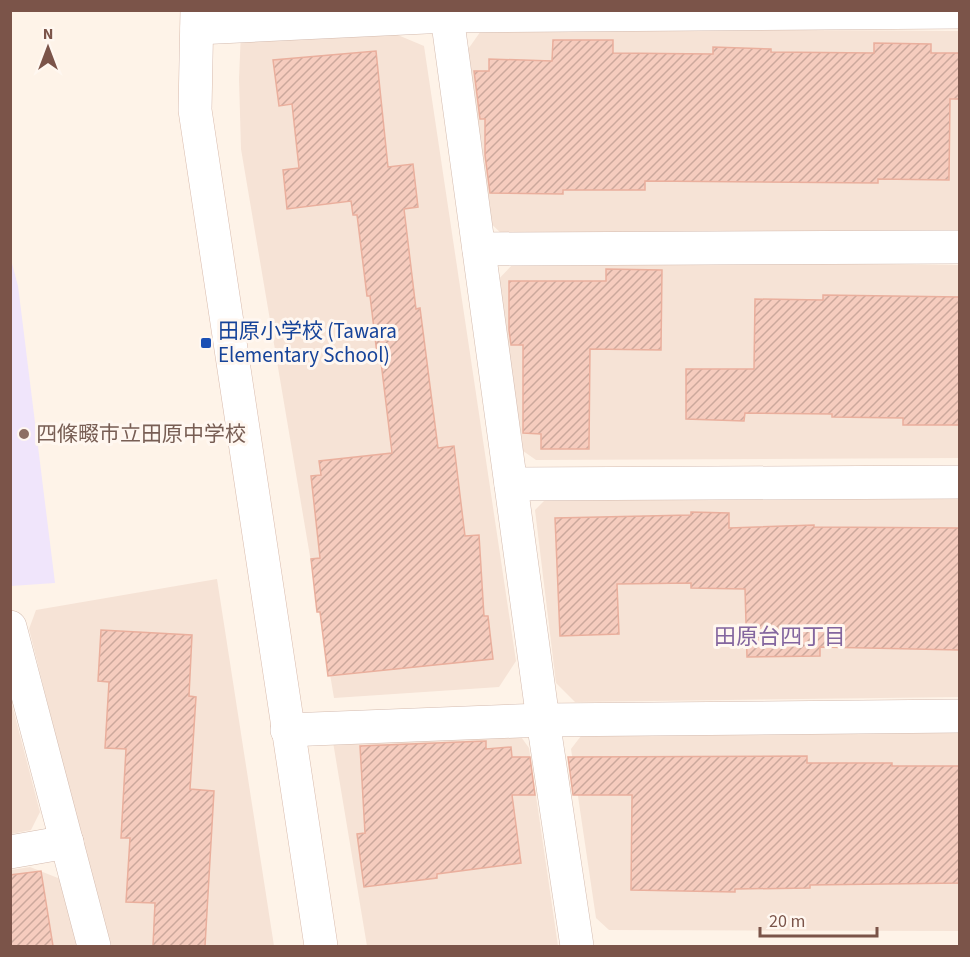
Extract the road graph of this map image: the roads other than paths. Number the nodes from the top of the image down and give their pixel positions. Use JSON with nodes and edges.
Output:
{"nodes":[{"id":1,"x":960,"y":12,"type":"edge"},
{"id":2,"x":447,"y":16,"type":"junction"},
{"id":3,"x":197,"y":19,"type":"edge"},
{"id":4,"x":960,"y":247,"type":"edge"},
{"id":5,"x":479,"y":249,"type":"junction"},
{"id":6,"x":960,"y":482,"type":"edge"},
{"id":7,"x":511,"y":484,"type":"junction"},
{"id":8,"x":10,"y":627,"type":"edge"},
{"id":9,"x":960,"y":716,"type":"edge"},
{"id":10,"x":543,"y":720,"type":"junction"},
{"id":11,"x":287,"y":730,"type":"junction"},
{"id":12,"x":67,"y":842,"type":"junction"},
{"id":13,"x":10,"y":852,"type":"edge"},
{"id":14,"x":94,"y":946,"type":"edge"},
{"id":15,"x":321,"y":946,"type":"edge"},
{"id":16,"x":577,"y":946,"type":"edge"}],
"edges":[{"from":1,"to":2,"type":"street"},
{"from":2,"to":3,"type":"street"},
{"from":2,"to":5,"type":"street"},
{"from":3,"to":11,"type":"street"},
{"from":4,"to":5,"type":"street"},
{"from":5,"to":7,"type":"street"},
{"from":6,"to":7,"type":"street"},
{"from":7,"to":10,"type":"street"},
{"from":8,"to":12,"type":"street"},
{"from":9,"to":10,"type":"street"},
{"from":10,"to":11,"type":"street"},
{"from":10,"to":16,"type":"street"},
{"from":11,"to":15,"type":"street"},
{"from":12,"to":13,"type":"street"},
{"from":12,"to":14,"type":"street"}]}
